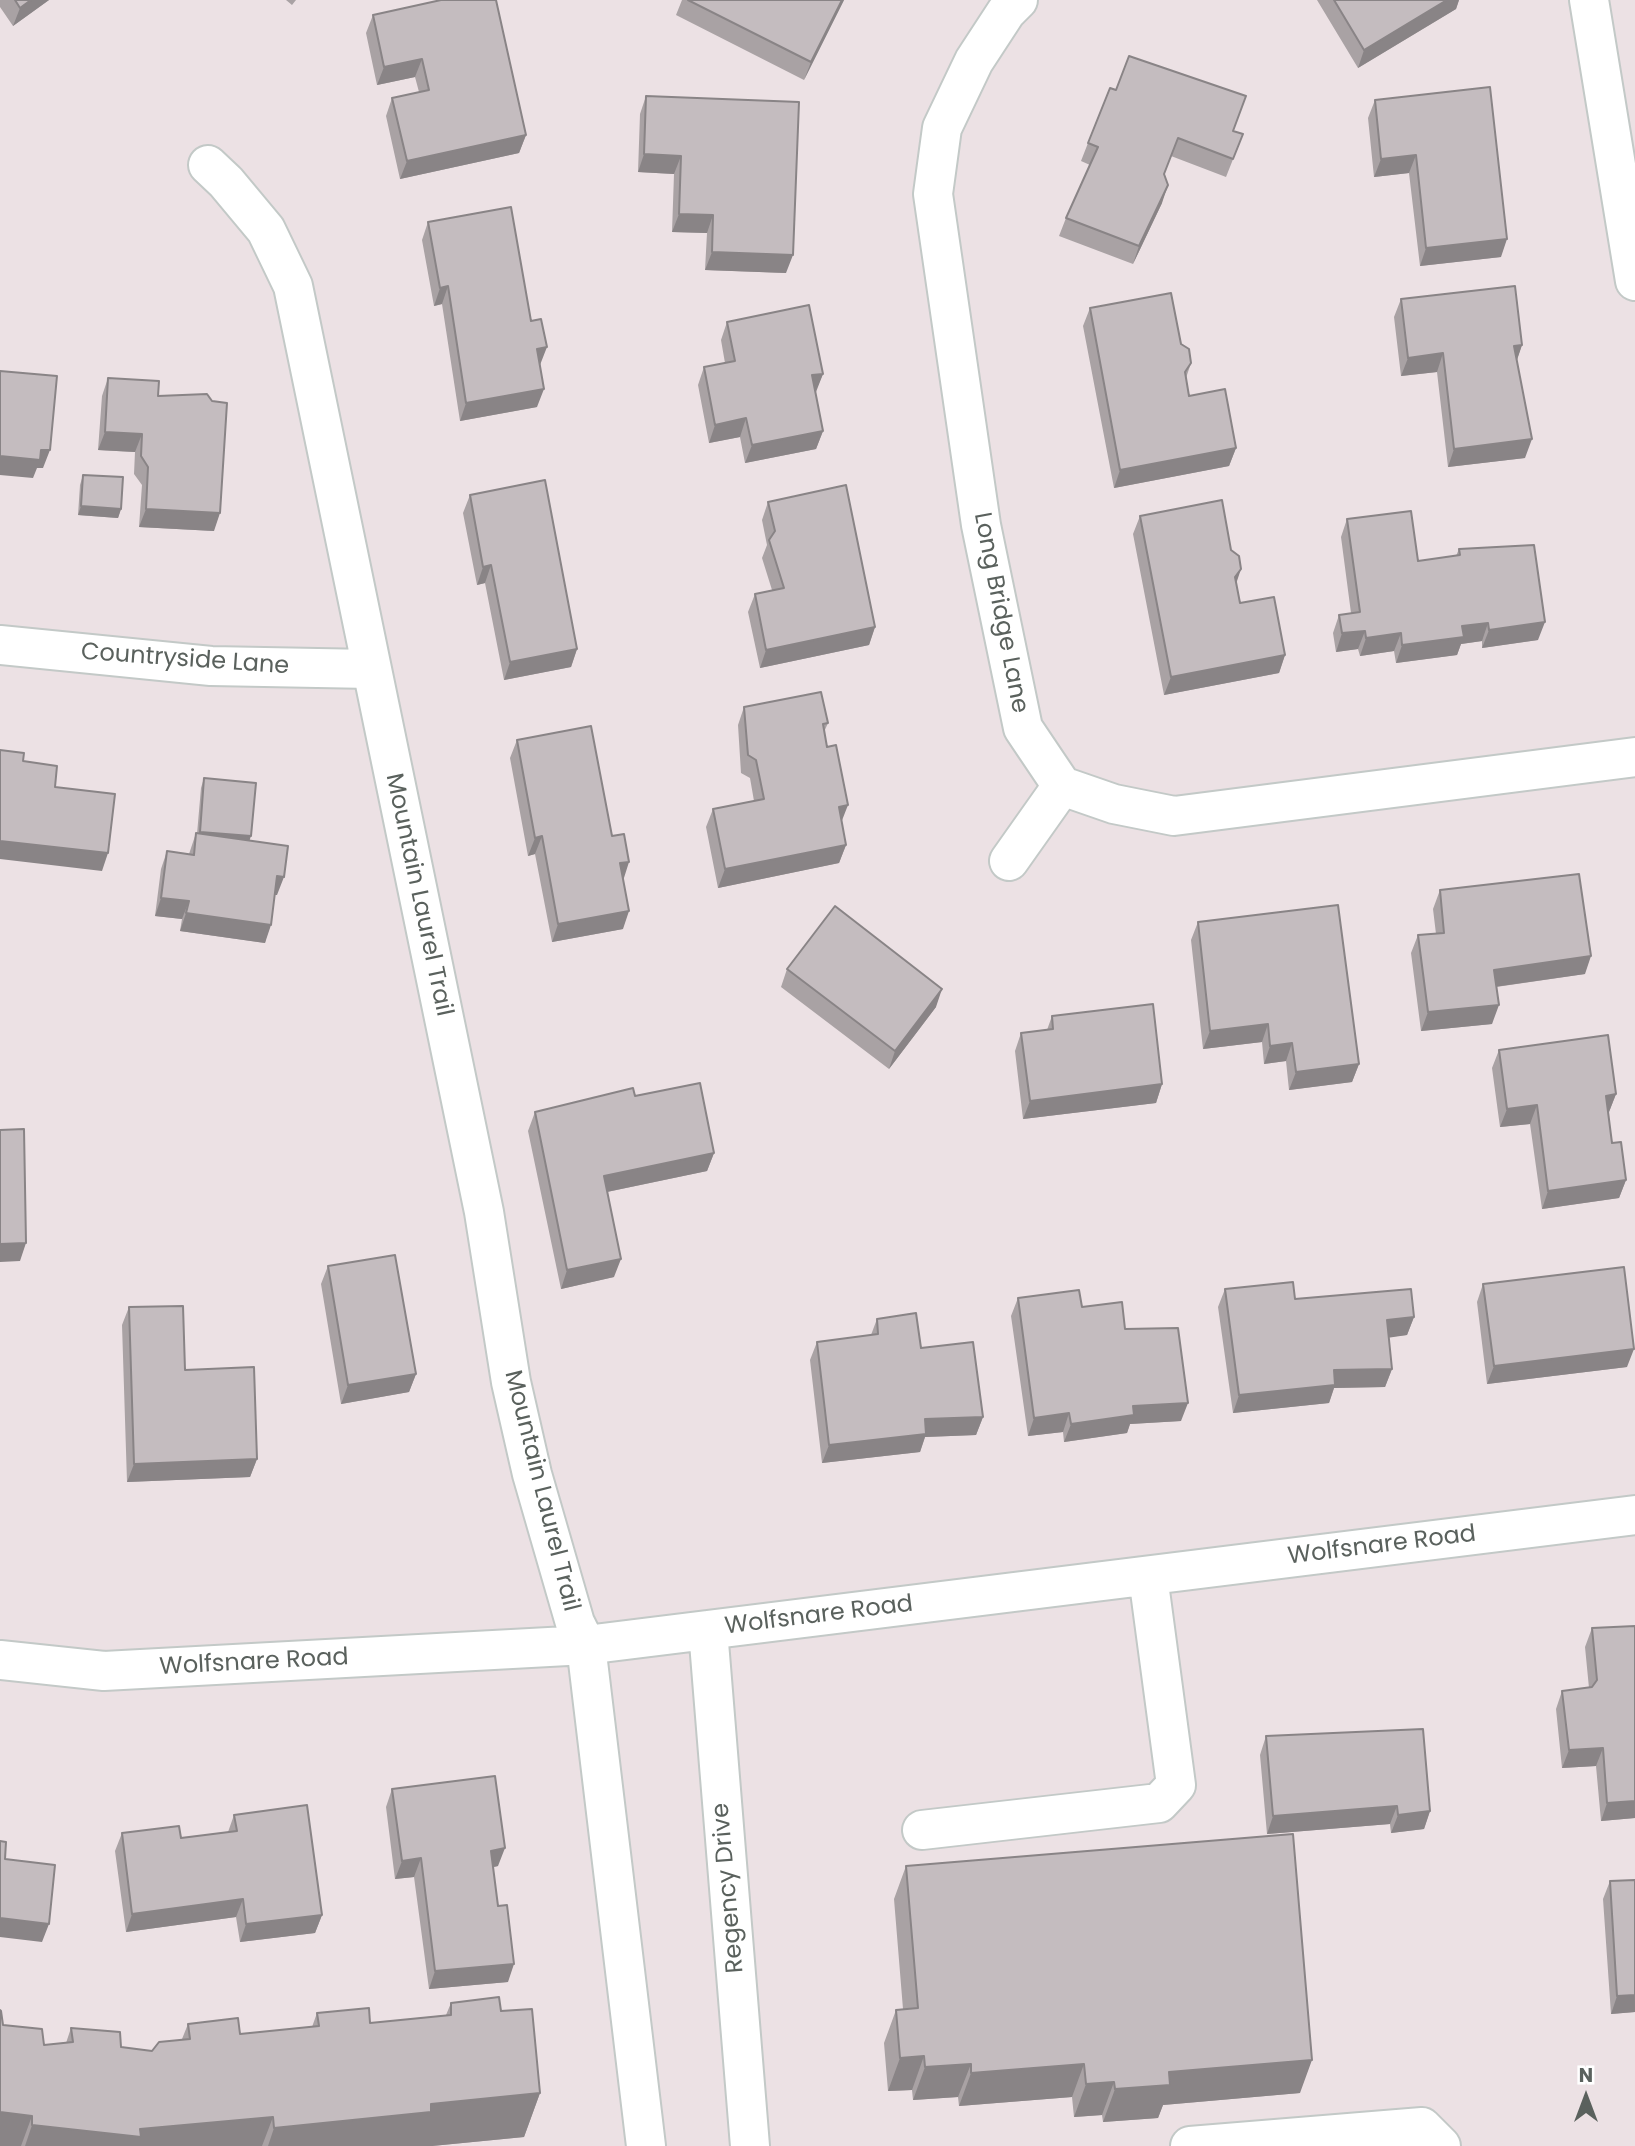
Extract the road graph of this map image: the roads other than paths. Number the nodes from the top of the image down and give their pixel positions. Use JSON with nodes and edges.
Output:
{"nodes":[{"id":1,"x":1018,"y":0,"type":"edge"},
{"id":2,"x":1589,"y":0,"type":"edge"},
{"id":3,"x":208,"y":165,"type":"dead end"},
{"id":4,"x":1635,"y":281,"type":"edge"},
{"id":5,"x":0,"y":645,"type":"edge"},
{"id":6,"x":371,"y":669,"type":"junction"},
{"id":7,"x":1635,"y":757,"type":"edge"},
{"id":8,"x":1062,"y":786,"type":"junction"},
{"id":9,"x":1009,"y":861,"type":"dead end"},
{"id":10,"x":1635,"y":1515,"type":"edge"},
{"id":11,"x":1148,"y":1576,"type":"junction"},
{"id":12,"x":708,"y":1630,"type":"junction"},
{"id":13,"x":586,"y":1645,"type":"junction"},
{"id":14,"x":0,"y":1660,"type":"edge"},
{"id":15,"x":922,"y":1830,"type":"dead end"},
{"id":16,"x":646,"y":2146,"type":"edge"},
{"id":17,"x":750,"y":2146,"type":"edge"},
{"id":18,"x":1190,"y":2146,"type":"edge"},
{"id":19,"x":1441,"y":2146,"type":"edge"}],
"edges":[{"from":1,"to":8,"type":"street","name":"Long Bridge Lane"},
{"from":2,"to":4,"type":"street"},
{"from":3,"to":6,"type":"street","name":"Mountain Laurel Trail"},
{"from":5,"to":6,"type":"street","name":"Countryside Lane"},
{"from":6,"to":13,"type":"street","name":"Mountain Laurel Trail"},
{"from":7,"to":8,"type":"street"},
{"from":8,"to":9,"type":"street"},
{"from":10,"to":11,"type":"street","name":"Wolfsnare Road"},
{"from":11,"to":12,"type":"street","name":"Wolfsnare Road"},
{"from":11,"to":15,"type":"street"},
{"from":12,"to":13,"type":"street","name":"Wolfsnare Road"},
{"from":12,"to":17,"type":"street","name":"Regency Drive"},
{"from":13,"to":14,"type":"street","name":"Wolfsnare Road"},
{"from":13,"to":16,"type":"street"},
{"from":18,"to":19,"type":"street"}]}
